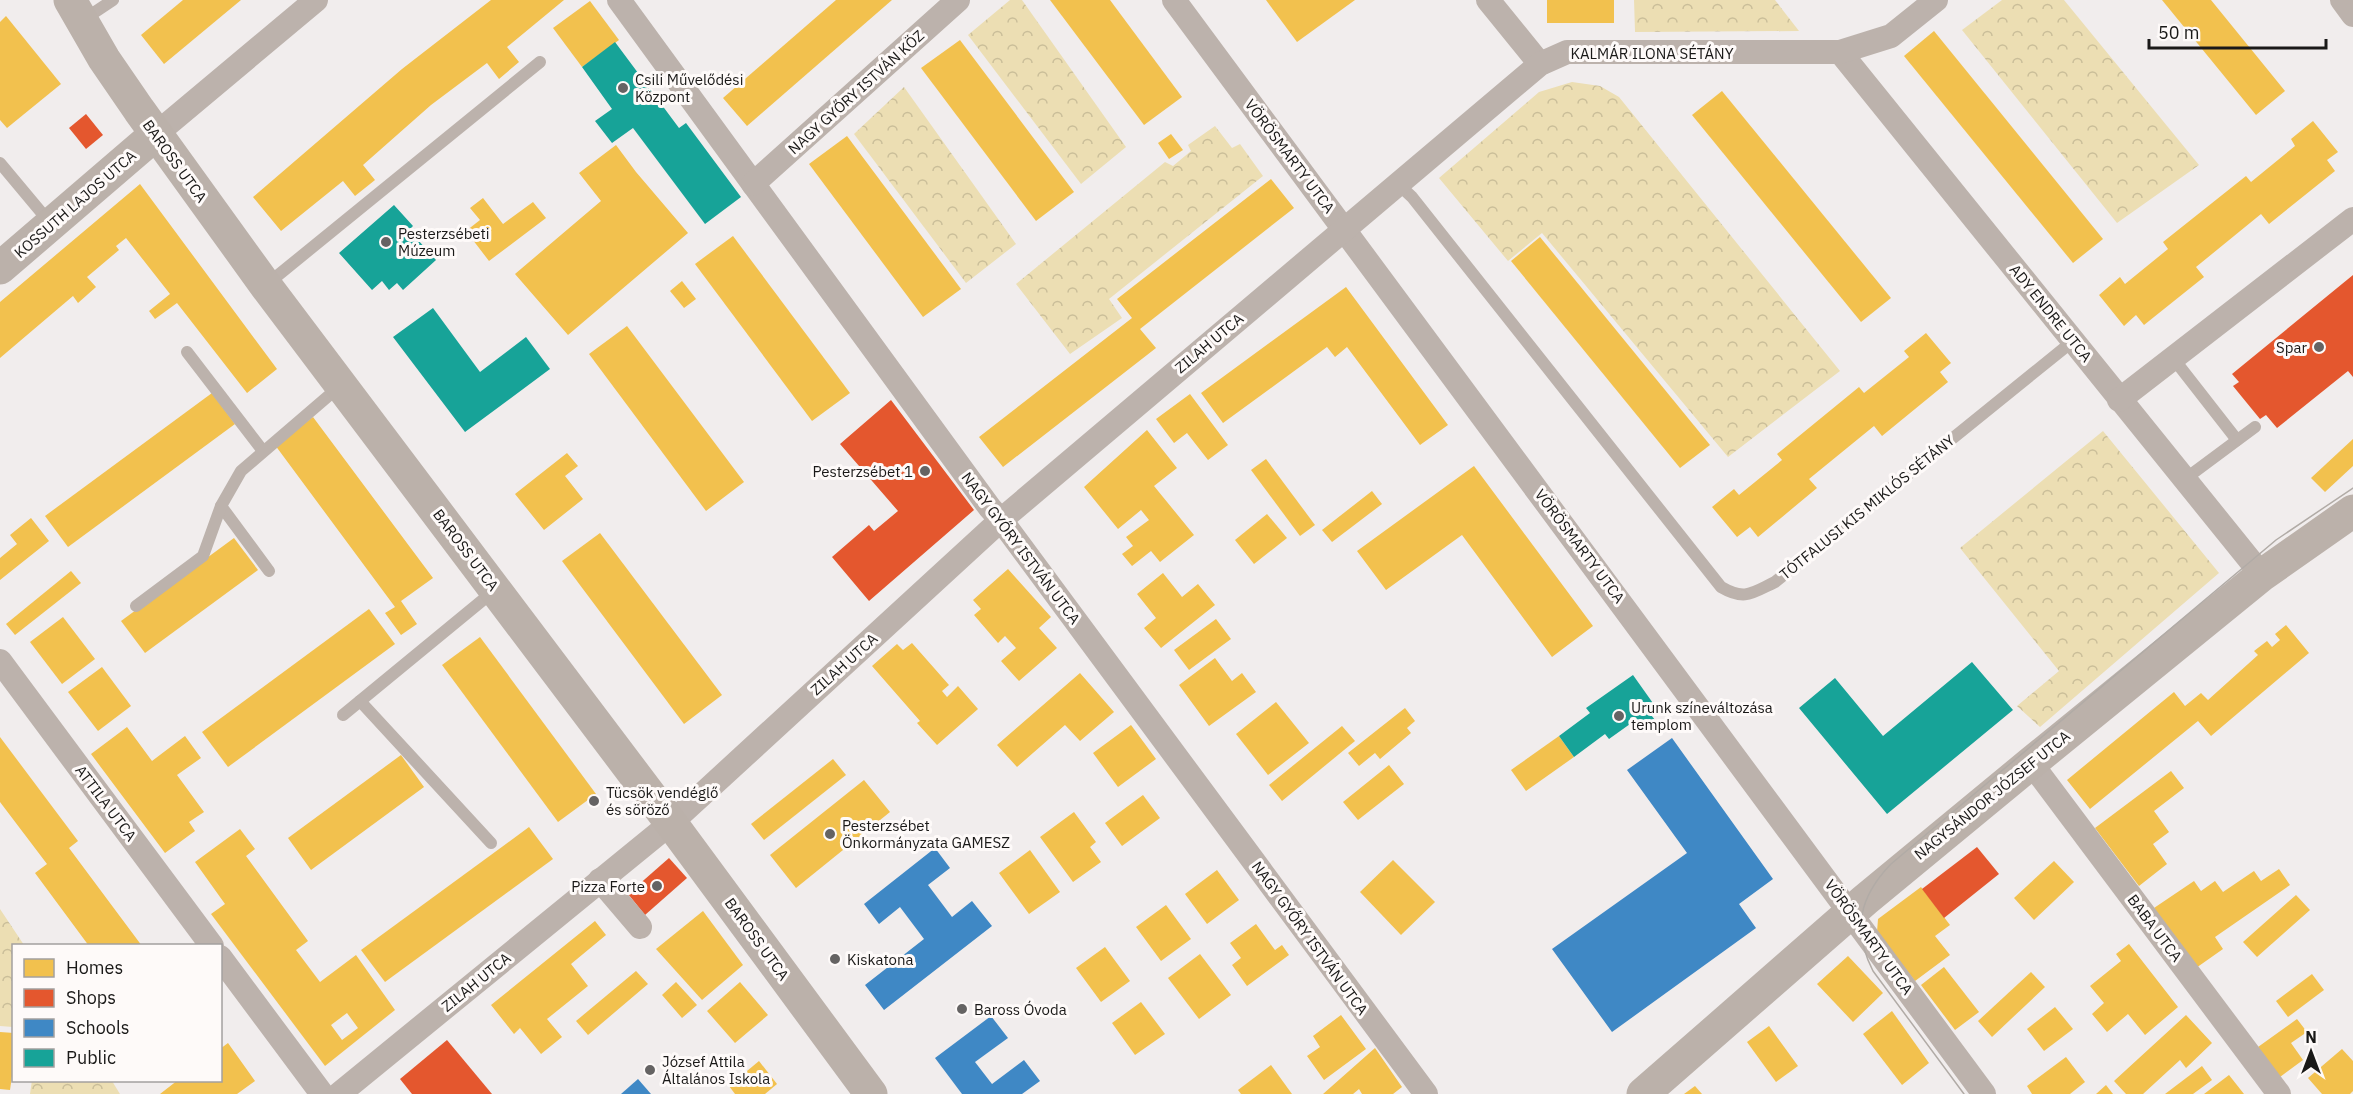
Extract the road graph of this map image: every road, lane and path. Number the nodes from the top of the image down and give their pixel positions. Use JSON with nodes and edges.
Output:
{"nodes":[{"id":1,"x":113,"y":0,"type":"edge"},
{"id":2,"x":316,"y":0,"type":"edge"},
{"id":3,"x":619,"y":0,"type":"edge"},
{"id":4,"x":958,"y":0,"type":"edge"},
{"id":5,"x":1174,"y":0,"type":"edge"},
{"id":6,"x":1488,"y":0,"type":"edge"},
{"id":7,"x":1936,"y":0,"type":"edge"},
{"id":8,"x":2342,"y":0,"type":"edge"},
{"id":9,"x":77,"y":10,"type":"edge"},
{"id":10,"x":2353,"y":15,"type":"edge"},
{"id":11,"x":1840,"y":52,"type":"junction"},
{"id":12,"x":540,"y":62,"type":"dead end"},
{"id":13,"x":1540,"y":64,"type":"junction"},
{"id":14,"x":156,"y":134,"type":"junction"},
{"id":15,"x":0,"y":163,"type":"edge"},
{"id":16,"x":1397,"y":183,"type":"junction"},
{"id":17,"x":753,"y":184,"type":"junction"},
{"id":18,"x":2353,"y":219,"type":"edge"},
{"id":19,"x":52,"y":225,"type":"junction"},
{"id":20,"x":1344,"y":229,"type":"junction"},
{"id":21,"x":0,"y":268,"type":"edge"},
{"id":22,"x":266,"y":286,"type":"junction"},
{"id":23,"x":2073,"y":341,"type":"junction"},
{"id":24,"x":187,"y":352,"type":"dead end"},
{"id":25,"x":2173,"y":358,"type":"junction"},
{"id":26,"x":341,"y":386,"type":"junction"},
{"id":27,"x":2119,"y":400,"type":"junction"},
{"id":28,"x":2255,"y":427,"type":"dead end"},
{"id":29,"x":2237,"y":440,"type":"junction"},
{"id":30,"x":263,"y":451,"type":"junction"},
{"id":31,"x":2185,"y":479,"type":"junction"},
{"id":32,"x":221,"y":506,"type":"junction"},
{"id":33,"x":2353,"y":511,"type":"edge"},
{"id":34,"x":1001,"y":520,"type":"junction"},
{"id":35,"x":269,"y":571,"type":"dead end"},
{"id":36,"x":2262,"y":575,"type":"junction"},
{"id":37,"x":496,"y":589,"type":"junction"},
{"id":38,"x":136,"y":606,"type":"dead end"},
{"id":39,"x":0,"y":661,"type":"edge"},
{"id":40,"x":360,"y":701,"type":"junction"},
{"id":41,"x":343,"y":716,"type":"dead end"},
{"id":42,"x":2031,"y":763,"type":"junction"},
{"id":43,"x":671,"y":823,"type":"junction"},
{"id":44,"x":490,"y":843,"type":"dead end"},
{"id":45,"x":600,"y":880,"type":"junction"},
{"id":46,"x":1851,"y":913,"type":"junction"},
{"id":47,"x":640,"y":927,"type":"dead end"},
{"id":48,"x":211,"y":944,"type":"edge"},
{"id":49,"x":222,"y":960,"type":"edge"},
{"id":50,"x":322,"y":1094,"type":"edge"},
{"id":51,"x":339,"y":1094,"type":"edge"},
{"id":52,"x":872,"y":1094,"type":"edge"},
{"id":53,"x":1426,"y":1094,"type":"edge"},
{"id":54,"x":1643,"y":1094,"type":"edge"},
{"id":55,"x":1984,"y":1094,"type":"edge"},
{"id":56,"x":2278,"y":1094,"type":"edge"}],
"edges":[{"from":1,"to":9,"type":"lane"},
{"from":2,"to":14,"type":"street","name":"KOSSUTH LAJOS UTCA"},
{"from":3,"to":17,"type":"street","name":"NAGY GYŐRY ISTVÁN UTCA"},
{"from":4,"to":17,"type":"street","name":"NAGY GYŐRY ISTVÁN KÖZ"},
{"from":5,"to":20,"type":"street","name":"VÖRÖSMARTY UTCA"},
{"from":6,"to":13,"type":"street"},
{"from":7,"to":11,"type":"street","name":"KALMÁR ILONA SÉTÁNY"},
{"from":8,"to":10,"type":"street"},
{"from":9,"to":14,"type":"street","name":"BAROSS UTCA"},
{"from":11,"to":13,"type":"street","name":"KALMÁR ILONA SÉTÁNY"},
{"from":11,"to":23,"type":"street","name":"ADY ENDRE UTCA"},
{"from":12,"to":22,"type":"lane"},
{"from":13,"to":16,"type":"street","name":"KALMÁR ILONA SÉTÁNY"},
{"from":14,"to":19,"type":"street","name":"KOSSUTH LAJOS UTCA"},
{"from":14,"to":22,"type":"street","name":"BAROSS UTCA"},
{"from":15,"to":19,"type":"lane"},
{"from":16,"to":20,"type":"street","name":"KALMÁR ILONA SÉTÁNY"},
{"from":16,"to":23,"type":"lane","name":"TÓTFALUSI KIS MIKLÓS SÉTÁNY"},
{"from":17,"to":34,"type":"street","name":"NAGY GYŐRY ISTVÁN UTCA"},
{"from":18,"to":25,"type":"street"},
{"from":19,"to":21,"type":"street","name":"KOSSUTH LAJOS UTCA"},
{"from":20,"to":34,"type":"street","name":"ZILAH UTCA"},
{"from":20,"to":46,"type":"street","name":"VÖRÖSMARTY UTCA"},
{"from":22,"to":26,"type":"street","name":"BAROSS UTCA"},
{"from":23,"to":27,"type":"street","name":"ADY ENDRE UTCA"},
{"from":24,"to":30,"type":"lane"},
{"from":25,"to":27,"type":"street"},
{"from":25,"to":29,"type":"lane"},
{"from":26,"to":30,"type":"lane"},
{"from":26,"to":37,"type":"street","name":"BAROSS UTCA"},
{"from":27,"to":31,"type":"street","name":"ADY ENDRE UTCA"},
{"from":28,"to":29,"type":"lane"},
{"from":29,"to":31,"type":"lane"},
{"from":30,"to":32,"type":"lane"},
{"from":31,"to":36,"type":"street","name":"ADY ENDRE UTCA"},
{"from":32,"to":35,"type":"lane"},
{"from":32,"to":38,"type":"lane"},
{"from":33,"to":36,"type":"street","name":"NAGYSÁNDOR JÓZSEF UTCA"},
{"from":34,"to":43,"type":"street","name":"ZILAH UTCA"},
{"from":34,"to":53,"type":"street","name":"NAGY GYŐRY ISTVÁN UTCA"},
{"from":36,"to":42,"type":"street","name":"NAGYSÁNDOR JÓZSEF UTCA"},
{"from":37,"to":40,"type":"lane"},
{"from":37,"to":43,"type":"street","name":"BAROSS UTCA"},
{"from":39,"to":48,"type":"street","name":"ATTILA UTCA"},
{"from":40,"to":41,"type":"lane"},
{"from":40,"to":44,"type":"lane"},
{"from":42,"to":46,"type":"street","name":"NAGYSÁNDOR JÓZSEF UTCA"},
{"from":42,"to":56,"type":"street","name":"BABA UTCA"},
{"from":43,"to":45,"type":"street","name":"ZILAH UTCA"},
{"from":43,"to":52,"type":"street","name":"BAROSS UTCA"},
{"from":45,"to":47,"type":"street"},
{"from":45,"to":51,"type":"street","name":"ZILAH UTCA"},
{"from":46,"to":54,"type":"street","name":"NAGYSÁNDOR JÓZSEF UTCA"},
{"from":46,"to":55,"type":"street","name":"VÖRÖSMARTY UTCA"},
{"from":49,"to":50,"type":"street"}]}
